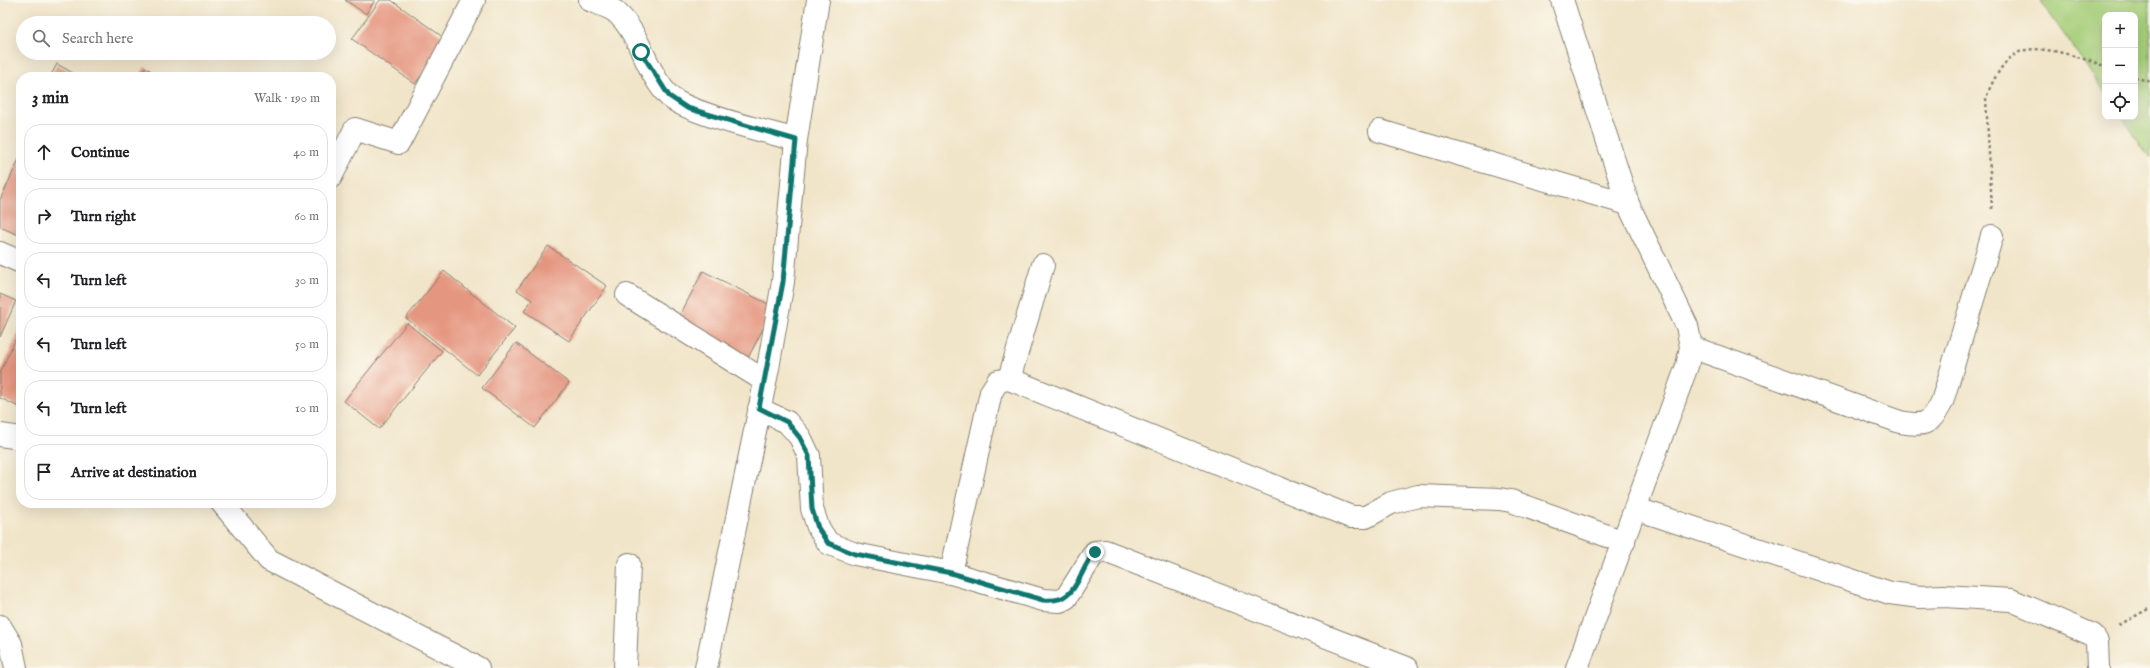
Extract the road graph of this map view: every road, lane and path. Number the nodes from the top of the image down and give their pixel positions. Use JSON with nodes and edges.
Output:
{"nodes":[{"id":1,"x":474,"y":0,"type":"edge"},
{"id":2,"x":590,"y":0,"type":"edge"},
{"id":3,"x":818,"y":0,"type":"edge"},
{"id":4,"x":1562,"y":0,"type":"edge"},
{"id":5,"x":2102,"y":65,"type":"edge"},
{"id":6,"x":2138,"y":79,"type":"edge"},
{"id":7,"x":2150,"y":82,"type":"edge"},
{"id":8,"x":1380,"y":131,"type":"dead end"},
{"id":9,"x":796,"y":140,"type":"junction"},
{"id":10,"x":336,"y":167,"type":"edge"},
{"id":11,"x":1628,"y":204,"type":"junction"},
{"id":12,"x":1992,"y":236,"type":"joint"},
{"id":13,"x":0,"y":253,"type":"edge"},
{"id":14,"x":16,"y":260,"type":"edge"},
{"id":15,"x":1043,"y":265,"type":"dead end"},
{"id":16,"x":627,"y":295,"type":"dead end"},
{"id":17,"x":1691,"y":348,"type":"junction"},
{"id":18,"x":1009,"y":379,"type":"junction"},
{"id":19,"x":765,"y":381,"type":"junction"},
{"id":20,"x":759,"y":408,"type":"junction"},
{"id":21,"x":0,"y":435,"type":"edge"},
{"id":22,"x":16,"y":437,"type":"edge"},
{"id":23,"x":226,"y":508,"type":"edge"},
{"id":24,"x":1636,"y":509,"type":"junction"},
{"id":25,"x":1624,"y":542,"type":"junction"},
{"id":26,"x":629,"y":564,"type":"dead end"},
{"id":27,"x":951,"y":573,"type":"junction"},
{"id":28,"x":2150,"y":608,"type":"edge"},
{"id":29,"x":0,"y":626,"type":"edge"},
{"id":30,"x":2096,"y":638,"type":"junction"},
{"id":31,"x":16,"y":668,"type":"edge"},
{"id":32,"x":478,"y":668,"type":"edge"},
{"id":33,"x":625,"y":668,"type":"edge"},
{"id":34,"x":706,"y":668,"type":"edge"},
{"id":35,"x":1407,"y":668,"type":"edge"},
{"id":36,"x":1577,"y":668,"type":"edge"},
{"id":37,"x":2098,"y":668,"type":"edge"}],
"edges":[{"from":1,"to":10,"type":"street"},
{"from":2,"to":9,"type":"street"},
{"from":3,"to":9,"type":"street"},
{"from":4,"to":11,"type":"street"},
{"from":5,"to":12,"type":"path"},
{"from":6,"to":7,"type":"path"},
{"from":8,"to":11,"type":"street"},
{"from":9,"to":19,"type":"street"},
{"from":11,"to":17,"type":"street"},
{"from":12,"to":17,"type":"street"},
{"from":13,"to":14,"type":"street"},
{"from":15,"to":18,"type":"street"},
{"from":16,"to":19,"type":"street"},
{"from":17,"to":24,"type":"street"},
{"from":18,"to":25,"type":"street"},
{"from":18,"to":27,"type":"street"},
{"from":19,"to":20,"type":"street"},
{"from":20,"to":27,"type":"street"},
{"from":20,"to":34,"type":"street"},
{"from":21,"to":22,"type":"street"},
{"from":23,"to":32,"type":"street"},
{"from":24,"to":25,"type":"street"},
{"from":24,"to":30,"type":"street"},
{"from":25,"to":36,"type":"street"},
{"from":26,"to":33,"type":"street"},
{"from":27,"to":35,"type":"street"},
{"from":28,"to":30,"type":"path"},
{"from":29,"to":31,"type":"street"},
{"from":30,"to":37,"type":"street"}]}
